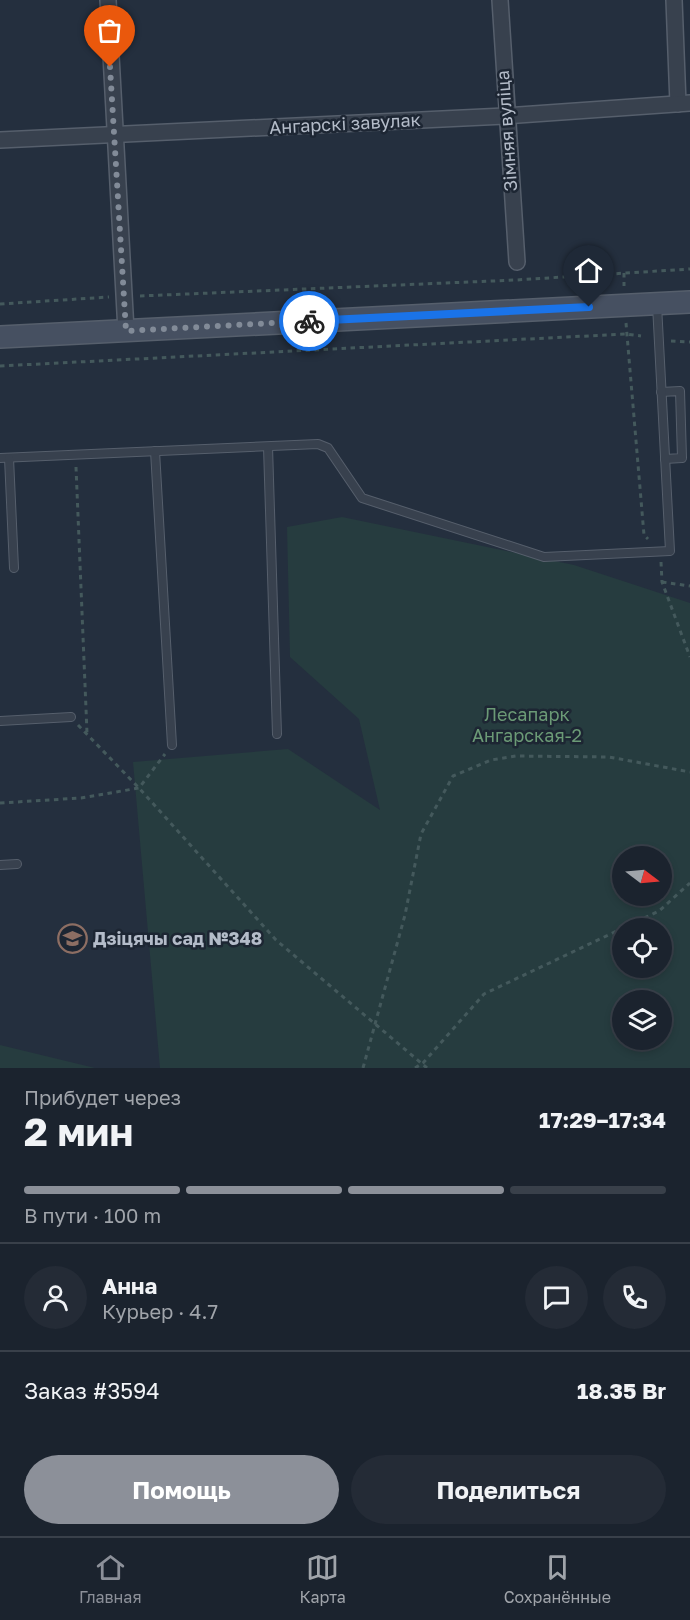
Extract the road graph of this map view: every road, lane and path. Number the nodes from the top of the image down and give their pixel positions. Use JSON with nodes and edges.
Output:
{"nodes":[{"id":1,"x":108,"y":0,"type":"edge"},
{"id":2,"x":500,"y":0,"type":"edge"},
{"id":3,"x":674,"y":0,"type":"edge"},
{"id":4,"x":684,"y":103,"type":"edge"},
{"id":5,"x":505,"y":116,"type":"junction"},
{"id":6,"x":113,"y":135,"type":"junction"},
{"id":7,"x":0,"y":140,"type":"edge"},
{"id":8,"x":517,"y":262,"type":"dead end"},
{"id":9,"x":690,"y":269,"type":"edge"},
{"id":10,"x":624,"y":273,"type":"junction"},
{"id":11,"x":624,"y":290,"type":"dead end"},
{"id":12,"x":124,"y":297,"type":"junction"},
{"id":13,"x":690,"y":302,"type":"edge"},
{"id":14,"x":0,"y":304,"type":"edge"},
{"id":15,"x":657,"y":304,"type":"junction"},
{"id":16,"x":626,"y":322,"type":"dead end"},
{"id":17,"x":126,"y":331,"type":"junction"},
{"id":18,"x":626,"y":334,"type":"junction"},
{"id":19,"x":641,"y":336,"type":"dead end"},
{"id":20,"x":0,"y":338,"type":"edge"},
{"id":21,"x":666,"y":340,"type":"dead end"},
{"id":22,"x":690,"y":342,"type":"edge"},
{"id":23,"x":0,"y":366,"type":"edge"},
{"id":24,"x":661,"y":392,"type":"junction"},
{"id":25,"x":268,"y":447,"type":"junction"},
{"id":26,"x":154,"y":451,"type":"junction"},
{"id":27,"x":76,"y":455,"type":"junction"},
{"id":28,"x":0,"y":458,"type":"edge"},
{"id":29,"x":9,"y":458,"type":"junction"},
{"id":30,"x":665,"y":459,"type":"junction"},
{"id":31,"x":660,"y":551,"type":"junction"},
{"id":32,"x":14,"y":568,"type":"dead end"},
{"id":33,"x":662,"y":582,"type":"junction"},
{"id":34,"x":690,"y":586,"type":"edge"},
{"id":35,"x":690,"y":657,"type":"edge"},
{"id":36,"x":71,"y":717,"type":"joint"},
{"id":37,"x":0,"y":721,"type":"edge"},
{"id":38,"x":277,"y":734,"type":"dead end"},
{"id":39,"x":87,"y":735,"type":"junction"},
{"id":40,"x":172,"y":746,"type":"joint"},
{"id":41,"x":690,"y":772,"type":"edge"},
{"id":42,"x":139,"y":788,"type":"junction"},
{"id":43,"x":0,"y":802,"type":"edge"},
{"id":44,"x":17,"y":864,"type":"dead end"},
{"id":45,"x":0,"y":865,"type":"edge"},
{"id":46,"x":690,"y":883,"type":"edge"},
{"id":47,"x":376,"y":1023,"type":"junction"},
{"id":48,"x":423,"y":1063,"type":"junction"},
{"id":49,"x":363,"y":1068,"type":"edge"},
{"id":50,"x":416,"y":1068,"type":"edge"},
{"id":51,"x":427,"y":1068,"type":"edge"}],
"edges":[{"from":1,"to":6,"type":"street"},
{"from":2,"to":5,"type":"street","name":"Зімняя вуліца"},
{"from":3,"to":4,"type":"street"},
{"from":4,"to":5,"type":"street","name":"Ангарскі завулак"},
{"from":5,"to":6,"type":"street","name":"Ангарскі завулак"},
{"from":5,"to":8,"type":"street","name":"Зімняя вуліца"},
{"from":6,"to":7,"type":"street","name":"Ангарскі завулак"},
{"from":6,"to":12,"type":"street"},
{"from":9,"to":10,"type":"path"},
{"from":10,"to":11,"type":"path"},
{"from":10,"to":12,"type":"path"},
{"from":12,"to":14,"type":"path"},
{"from":12,"to":17,"type":"street"},
{"from":13,"to":15,"type":"main road"},
{"from":15,"to":17,"type":"main road"},
{"from":15,"to":24,"type":"lane"},
{"from":16,"to":18,"type":"path"},
{"from":17,"to":20,"type":"main road"},
{"from":18,"to":19,"type":"path"},
{"from":18,"to":23,"type":"path"},
{"from":18,"to":31,"type":"path"},
{"from":21,"to":22,"type":"path"},
{"from":24,"to":30,"type":"lane"},
{"from":24,"to":30,"type":"lane"},
{"from":25,"to":26,"type":"lane"},
{"from":25,"to":31,"type":"lane"},
{"from":25,"to":38,"type":"lane"},
{"from":26,"to":27,"type":"lane"},
{"from":26,"to":40,"type":"lane"},
{"from":27,"to":29,"type":"lane"},
{"from":27,"to":39,"type":"path"},
{"from":28,"to":29,"type":"lane"},
{"from":29,"to":32,"type":"lane"},
{"from":30,"to":31,"type":"lane"},
{"from":31,"to":33,"type":"path"},
{"from":33,"to":34,"type":"path"},
{"from":33,"to":35,"type":"path"},
{"from":36,"to":37,"type":"lane"},
{"from":36,"to":39,"type":"path"},
{"from":39,"to":42,"type":"path"},
{"from":40,"to":42,"type":"path"},
{"from":41,"to":47,"type":"path"},
{"from":42,"to":43,"type":"path"},
{"from":42,"to":47,"type":"path"},
{"from":44,"to":45,"type":"lane"},
{"from":46,"to":48,"type":"path"},
{"from":47,"to":48,"type":"path"},
{"from":47,"to":49,"type":"path"},
{"from":48,"to":50,"type":"path"},
{"from":48,"to":51,"type":"path"}]}
